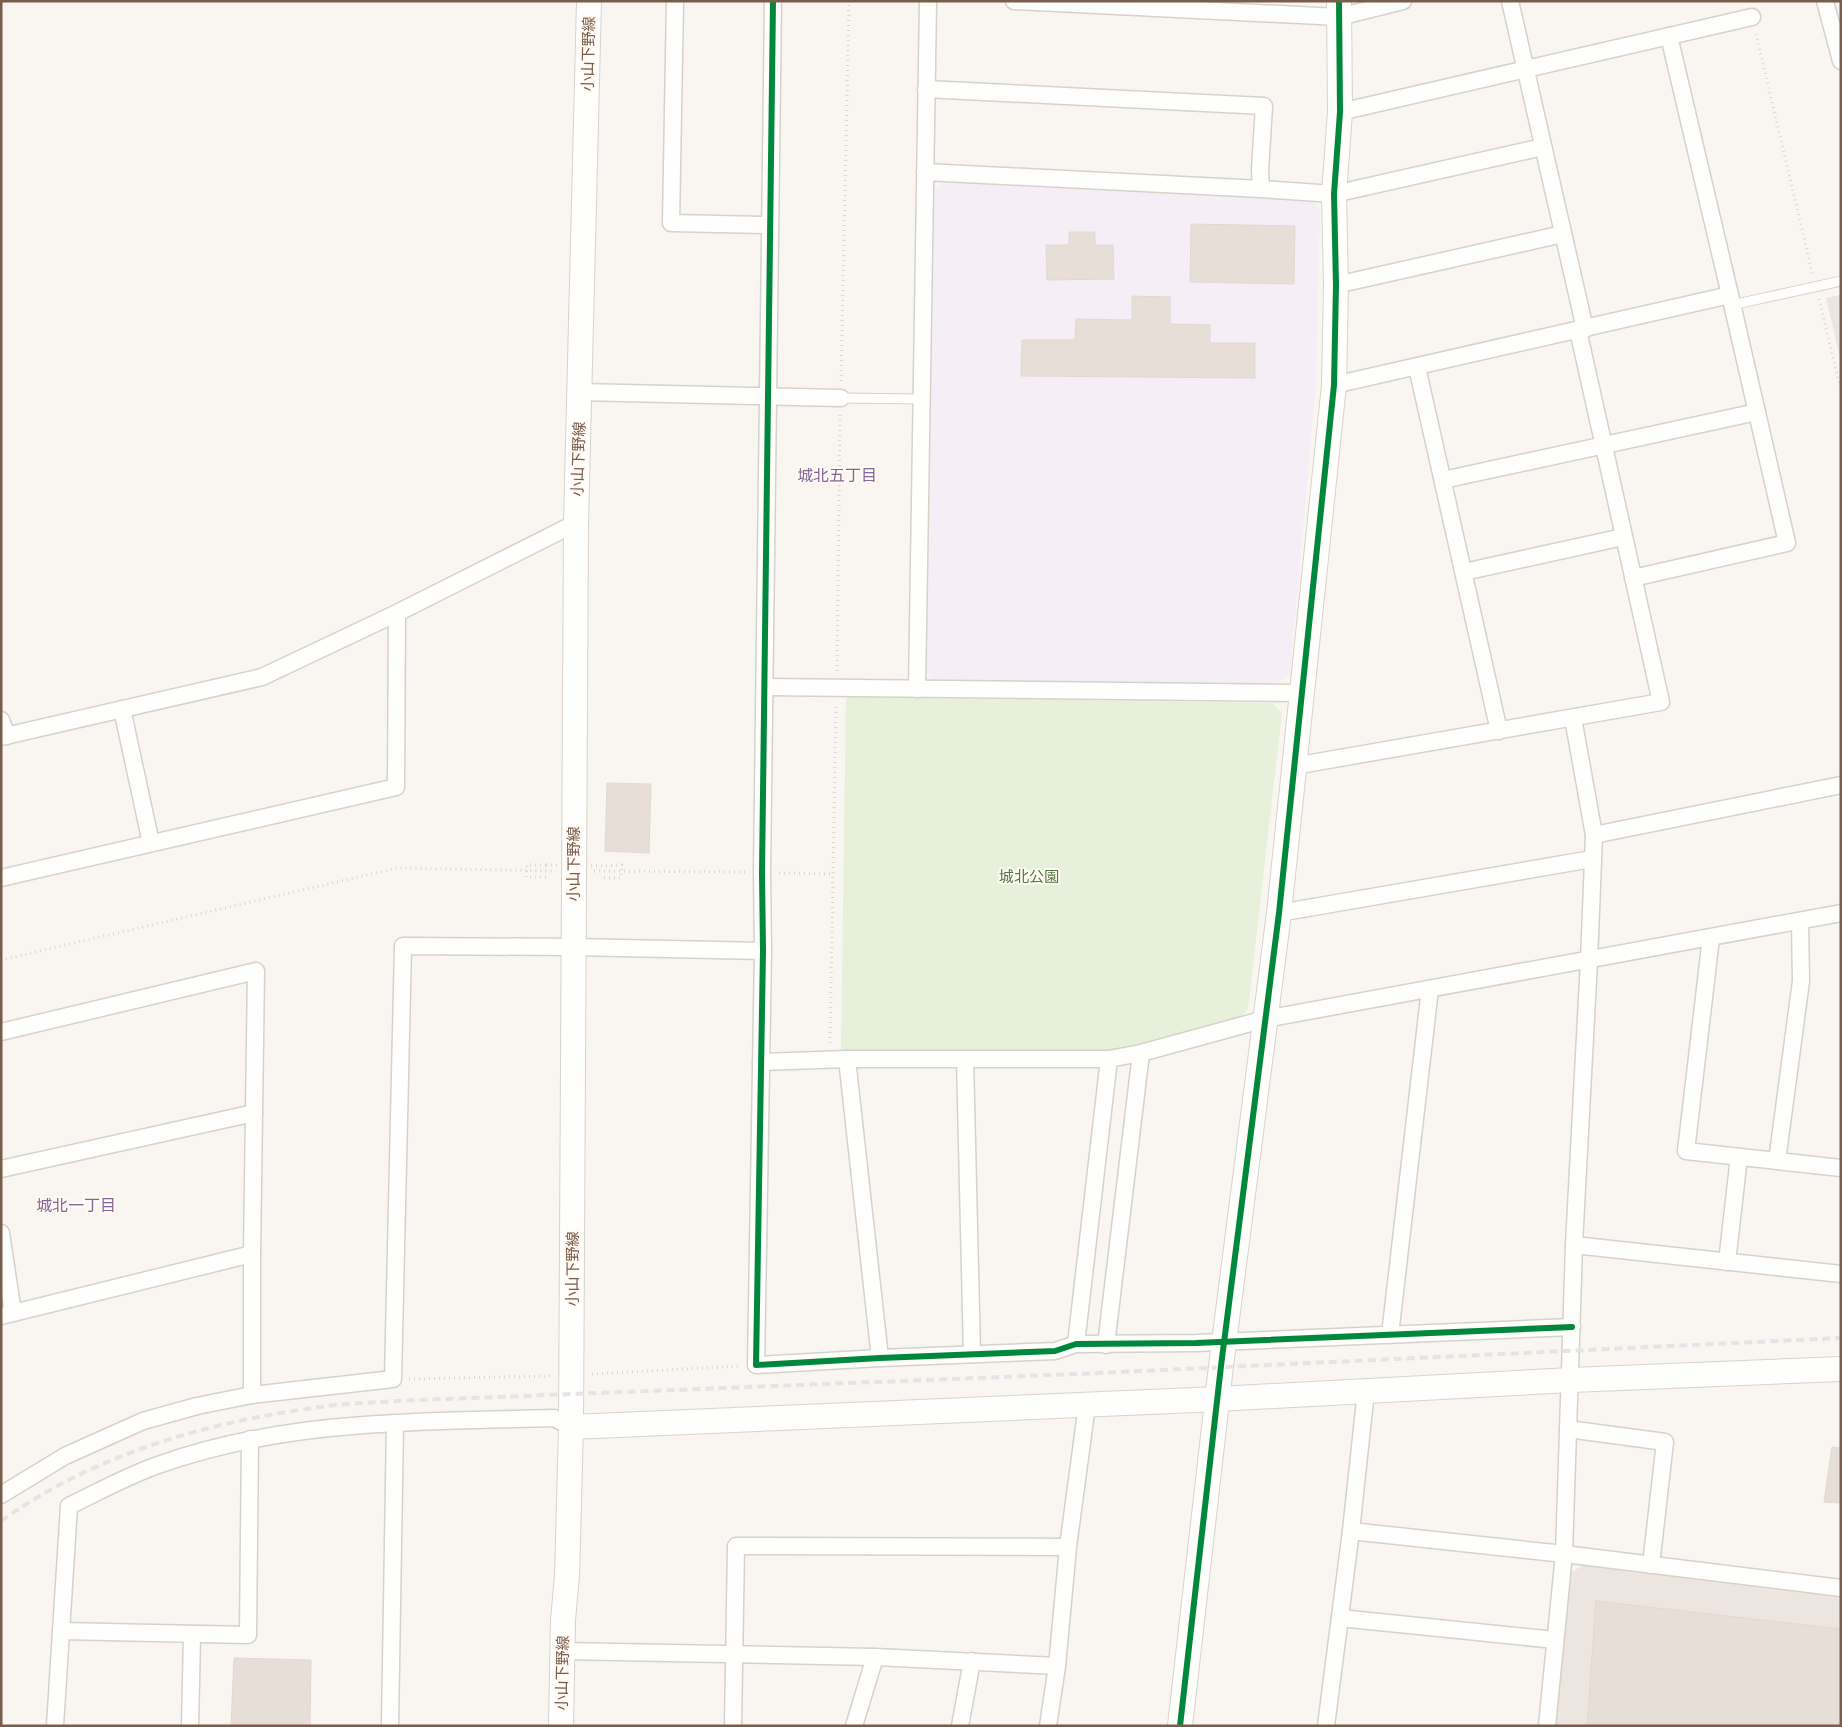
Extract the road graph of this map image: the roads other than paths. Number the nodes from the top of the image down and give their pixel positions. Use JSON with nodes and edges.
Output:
{"nodes":[{"id":1,"x":589,"y":1,"type":"edge"},
{"id":2,"x":676,"y":1,"type":"edge"},
{"id":3,"x":773,"y":1,"type":"edge"},
{"id":4,"x":928,"y":1,"type":"edge"},
{"id":5,"x":1014,"y":1,"type":"edge"},
{"id":6,"x":1402,"y":1,"type":"edge"},
{"id":7,"x":1510,"y":1,"type":"edge"},
{"id":8,"x":1825,"y":1,"type":"edge"},
{"id":9,"x":1339,"y":9,"type":"edge"},
{"id":10,"x":1752,"y":17,"type":"road end"},
{"id":11,"x":1669,"y":36,"type":"junction"},
{"id":12,"x":1841,"y":61,"type":"edge"},
{"id":13,"x":1525,"y":69,"type":"junction"},
{"id":14,"x":926,"y":89,"type":"junction"},
{"id":15,"x":1340,"y":112,"type":"junction"},
{"id":16,"x":1543,"y":147,"type":"junction"},
{"id":17,"x":925,"y":172,"type":"junction"},
{"id":18,"x":1261,"y":189,"type":"junction"},
{"id":19,"x":1334,"y":194,"type":"junction"},
{"id":20,"x":770,"y":225,"type":"junction"},
{"id":21,"x":1563,"y":234,"type":"junction"},
{"id":22,"x":1841,"y":281,"type":"edge"},
{"id":23,"x":1336,"y":285,"type":"junction"},
{"id":24,"x":1732,"y":300,"type":"junction"},
{"id":25,"x":1581,"y":330,"type":"junction"},
{"id":26,"x":1418,"y":367,"type":"junction"},
{"id":27,"x":1334,"y":385,"type":"junction"},
{"id":28,"x":580,"y":392,"type":"junction"},
{"id":29,"x":768,"y":397,"type":"junction"},
{"id":30,"x":841,"y":398,"type":"joint"},
{"id":31,"x":921,"y":399,"type":"junction"},
{"id":32,"x":1758,"y":412,"type":"junction"},
{"id":33,"x":1603,"y":445,"type":"junction"},
{"id":34,"x":1442,"y":480,"type":"junction"},
{"id":35,"x":576,"y":523,"type":"junction"},
{"id":36,"x":1623,"y":536,"type":"junction"},
{"id":37,"x":1464,"y":572,"type":"junction"},
{"id":38,"x":1633,"y":578,"type":"junction"},
{"id":39,"x":397,"y":613,"type":"junction"},
{"id":40,"x":765,"y":687,"type":"junction"},
{"id":41,"x":917,"y":689,"type":"junction"},
{"id":42,"x":1302,"y":693,"type":"junction"},
{"id":43,"x":122,"y":709,"type":"junction"},
{"id":44,"x":1573,"y":718,"type":"junction"},
{"id":45,"x":1,"y":720,"type":"edge"},
{"id":46,"x":1499,"y":731,"type":"junction"},
{"id":47,"x":4,"y":737,"type":"edge"},
{"id":48,"x":1294,"y":766,"type":"junction"},
{"id":49,"x":1841,"y":785,"type":"edge"},
{"id":50,"x":1594,"y":835,"type":"junction"},
{"id":51,"x":151,"y":842,"type":"junction"},
{"id":52,"x":1592,"y":859,"type":"junction"},
{"id":53,"x":1,"y":878,"type":"edge"},
{"id":54,"x":1279,"y":913,"type":"junction"},
{"id":55,"x":1841,"y":913,"type":"edge"},
{"id":56,"x":1800,"y":921,"type":"junction"},
{"id":57,"x":1711,"y":938,"type":"junction"},
{"id":58,"x":573,"y":947,"type":"junction"},
{"id":59,"x":763,"y":951,"type":"junction"},
{"id":60,"x":1589,"y":961,"type":"junction"},
{"id":61,"x":1430,"y":989,"type":"junction"},
{"id":62,"x":1265,"y":1020,"type":"junction"},
{"id":63,"x":1,"y":1032,"type":"edge"},
{"id":64,"x":1141,"y":1052,"type":"junction"},
{"id":65,"x":847,"y":1059,"type":"junction"},
{"id":66,"x":966,"y":1059,"type":"junction"},
{"id":67,"x":1109,"y":1059,"type":"junction"},
{"id":68,"x":761,"y":1062,"type":"junction"},
{"id":69,"x":254,"y":1113,"type":"junction"},
{"id":70,"x":1739,"y":1157,"type":"junction"},
{"id":71,"x":1777,"y":1161,"type":"junction"},
{"id":72,"x":1841,"y":1168,"type":"edge"},
{"id":73,"x":1,"y":1169,"type":"edge"},
{"id":74,"x":1,"y":1233,"type":"edge"},
{"id":75,"x":1574,"y":1245,"type":"junction"},
{"id":76,"x":252,"y":1254,"type":"junction"},
{"id":77,"x":1727,"y":1262,"type":"junction"},
{"id":78,"x":1841,"y":1274,"type":"edge"},
{"id":79,"x":7,"y":1314,"type":"edge"},
{"id":80,"x":1572,"y":1328,"type":"junction"},
{"id":81,"x":1390,"y":1335,"type":"junction"},
{"id":82,"x":1224,"y":1342,"type":"junction"},
{"id":83,"x":1076,"y":1344,"type":"junction"},
{"id":84,"x":1106,"y":1345,"type":"junction"},
{"id":85,"x":972,"y":1354,"type":"junction"},
{"id":86,"x":880,"y":1358,"type":"junction"},
{"id":87,"x":1841,"y":1369,"type":"edge"},
{"id":88,"x":1571,"y":1380,"type":"junction"},
{"id":89,"x":1366,"y":1391,"type":"junction"},
{"id":90,"x":252,"y":1395,"type":"junction"},
{"id":91,"x":1218,"y":1399,"type":"junction"},
{"id":92,"x":1087,"y":1405,"type":"junction"},
{"id":93,"x":395,"y":1423,"type":"junction"},
{"id":94,"x":571,"y":1427,"type":"junction"},
{"id":95,"x":1568,"y":1429,"type":"junction"},
{"id":96,"x":250,"y":1439,"type":"junction"},
{"id":97,"x":1,"y":1495,"type":"edge"},
{"id":98,"x":1351,"y":1532,"type":"junction"},
{"id":99,"x":1068,"y":1547,"type":"junction"},
{"id":100,"x":1564,"y":1554,"type":"junction"},
{"id":101,"x":1651,"y":1565,"type":"junction"},
{"id":102,"x":1841,"y":1588,"type":"edge"},
{"id":103,"x":1340,"y":1618,"type":"junction"},
{"id":104,"x":61,"y":1631,"type":"junction"},
{"id":105,"x":192,"y":1634,"type":"junction"},
{"id":106,"x":1555,"y":1640,"type":"junction"},
{"id":107,"x":562,"y":1651,"type":"junction"},
{"id":108,"x":735,"y":1654,"type":"junction"},
{"id":109,"x":875,"y":1658,"type":"junction"},
{"id":110,"x":972,"y":1661,"type":"junction"},
{"id":111,"x":1057,"y":1666,"type":"junction"},
{"id":112,"x":56,"y":1726,"type":"edge"},
{"id":113,"x":190,"y":1726,"type":"edge"},
{"id":114,"x":390,"y":1726,"type":"edge"},
{"id":115,"x":561,"y":1726,"type":"edge"},
{"id":116,"x":733,"y":1726,"type":"edge"},
{"id":117,"x":854,"y":1726,"type":"edge"},
{"id":118,"x":960,"y":1726,"type":"edge"},
{"id":119,"x":1048,"y":1726,"type":"edge"},
{"id":120,"x":1180,"y":1726,"type":"edge"},
{"id":121,"x":1326,"y":1726,"type":"edge"},
{"id":122,"x":1547,"y":1726,"type":"edge"}],
"edges":[{"from":1,"to":28,"type":"street","name":"小山下野線"},
{"from":2,"to":20,"type":"street"},
{"from":3,"to":20,"type":"street"},
{"from":4,"to":14,"type":"street"},
{"from":5,"to":9,"type":"street"},
{"from":6,"to":9,"type":"street"},
{"from":7,"to":13,"type":"street"},
{"from":8,"to":12,"type":"street"},
{"from":9,"to":15,"type":"street"},
{"from":10,"to":11,"type":"street"},
{"from":11,"to":13,"type":"street"},
{"from":11,"to":24,"type":"street"},
{"from":13,"to":15,"type":"street"},
{"from":13,"to":16,"type":"street"},
{"from":14,"to":17,"type":"street"},
{"from":14,"to":18,"type":"street"},
{"from":15,"to":19,"type":"street"},
{"from":16,"to":19,"type":"street"},
{"from":16,"to":21,"type":"street"},
{"from":17,"to":18,"type":"street"},
{"from":17,"to":31,"type":"street"},
{"from":18,"to":19,"type":"street"},
{"from":19,"to":23,"type":"street"},
{"from":20,"to":29,"type":"street"},
{"from":21,"to":23,"type":"street"},
{"from":21,"to":25,"type":"street"},
{"from":22,"to":24,"type":"lane"},
{"from":23,"to":27,"type":"street"},
{"from":24,"to":25,"type":"street"},
{"from":24,"to":32,"type":"street"},
{"from":25,"to":26,"type":"street"},
{"from":25,"to":33,"type":"street"},
{"from":26,"to":27,"type":"street"},
{"from":26,"to":34,"type":"street"},
{"from":27,"to":42,"type":"street"},
{"from":28,"to":29,"type":"street"},
{"from":28,"to":35,"type":"street","name":"小山下野線"},
{"from":29,"to":30,"type":"street"},
{"from":29,"to":40,"type":"street"},
{"from":30,"to":31,"type":"lane"},
{"from":31,"to":41,"type":"street"},
{"from":32,"to":33,"type":"street"},
{"from":32,"to":38,"type":"street"},
{"from":33,"to":34,"type":"street"},
{"from":33,"to":36,"type":"street"},
{"from":34,"to":37,"type":"street"},
{"from":35,"to":39,"type":"street"},
{"from":35,"to":58,"type":"street","name":"小山下野線"},
{"from":36,"to":37,"type":"street"},
{"from":36,"to":38,"type":"street"},
{"from":37,"to":46,"type":"street"},
{"from":38,"to":44,"type":"street"},
{"from":39,"to":43,"type":"street"},
{"from":39,"to":51,"type":"street"},
{"from":40,"to":41,"type":"street"},
{"from":40,"to":59,"type":"street"},
{"from":41,"to":42,"type":"street"},
{"from":42,"to":48,"type":"street"},
{"from":43,"to":47,"type":"street"},
{"from":43,"to":51,"type":"street"},
{"from":44,"to":46,"type":"street"},
{"from":44,"to":50,"type":"street"},
{"from":45,"to":47,"type":"street"},
{"from":46,"to":48,"type":"street"},
{"from":48,"to":54,"type":"street"},
{"from":49,"to":50,"type":"street"},
{"from":50,"to":52,"type":"street"},
{"from":51,"to":53,"type":"street"},
{"from":52,"to":54,"type":"street"},
{"from":52,"to":60,"type":"street"},
{"from":54,"to":62,"type":"street"},
{"from":55,"to":56,"type":"street"},
{"from":56,"to":57,"type":"street"},
{"from":56,"to":71,"type":"street"},
{"from":57,"to":60,"type":"street"},
{"from":57,"to":70,"type":"street"},
{"from":58,"to":59,"type":"street"},
{"from":58,"to":90,"type":"street"},
{"from":58,"to":94,"type":"street","name":"小山下野線"},
{"from":59,"to":68,"type":"street"},
{"from":60,"to":61,"type":"street"},
{"from":60,"to":75,"type":"street"},
{"from":61,"to":62,"type":"street"},
{"from":61,"to":81,"type":"street"},
{"from":62,"to":64,"type":"street"},
{"from":62,"to":82,"type":"street"},
{"from":63,"to":69,"type":"street"},
{"from":64,"to":67,"type":"street"},
{"from":64,"to":84,"type":"street"},
{"from":65,"to":66,"type":"street"},
{"from":65,"to":68,"type":"street"},
{"from":65,"to":86,"type":"street"},
{"from":66,"to":67,"type":"street"},
{"from":66,"to":85,"type":"street"},
{"from":67,"to":83,"type":"street"},
{"from":68,"to":86,"type":"street"},
{"from":69,"to":73,"type":"street"},
{"from":69,"to":76,"type":"street"},
{"from":70,"to":71,"type":"street"},
{"from":70,"to":77,"type":"street"},
{"from":71,"to":72,"type":"street"},
{"from":74,"to":79,"type":"street"},
{"from":75,"to":77,"type":"street"},
{"from":75,"to":80,"type":"street"},
{"from":76,"to":79,"type":"street"},
{"from":76,"to":90,"type":"street"},
{"from":77,"to":78,"type":"street"},
{"from":80,"to":81,"type":"street"},
{"from":80,"to":88,"type":"street"},
{"from":81,"to":82,"type":"street"},
{"from":82,"to":84,"type":"street"},
{"from":82,"to":91,"type":"street"},
{"from":83,"to":84,"type":"street"},
{"from":83,"to":85,"type":"street"},
{"from":85,"to":86,"type":"street"},
{"from":87,"to":88,"type":"street"},
{"from":88,"to":89,"type":"street"},
{"from":88,"to":95,"type":"street"},
{"from":89,"to":91,"type":"street"},
{"from":89,"to":98,"type":"street"},
{"from":90,"to":97,"type":"street"},
{"from":91,"to":92,"type":"street"},
{"from":91,"to":120,"type":"street"},
{"from":92,"to":94,"type":"street"},
{"from":92,"to":99,"type":"street"},
{"from":93,"to":94,"type":"street"},
{"from":93,"to":96,"type":"street"},
{"from":93,"to":114,"type":"street"},
{"from":94,"to":107,"type":"street","name":"小山下野線"},
{"from":95,"to":100,"type":"street"},
{"from":95,"to":101,"type":"street"},
{"from":96,"to":104,"type":"street"},
{"from":96,"to":105,"type":"street"},
{"from":98,"to":100,"type":"street"},
{"from":98,"to":103,"type":"street"},
{"from":99,"to":108,"type":"street"},
{"from":99,"to":111,"type":"street"},
{"from":100,"to":101,"type":"street"},
{"from":100,"to":106,"type":"street"},
{"from":101,"to":102,"type":"street"},
{"from":103,"to":106,"type":"street"},
{"from":103,"to":121,"type":"street"},
{"from":104,"to":105,"type":"street"},
{"from":104,"to":112,"type":"street"},
{"from":105,"to":113,"type":"street"},
{"from":106,"to":122,"type":"street"},
{"from":107,"to":108,"type":"street"},
{"from":107,"to":115,"type":"street","name":"小山下野線"},
{"from":108,"to":109,"type":"street"},
{"from":108,"to":116,"type":"street"},
{"from":109,"to":110,"type":"street"},
{"from":109,"to":117,"type":"street"},
{"from":110,"to":111,"type":"street"},
{"from":110,"to":118,"type":"street"},
{"from":111,"to":119,"type":"street"}]}
